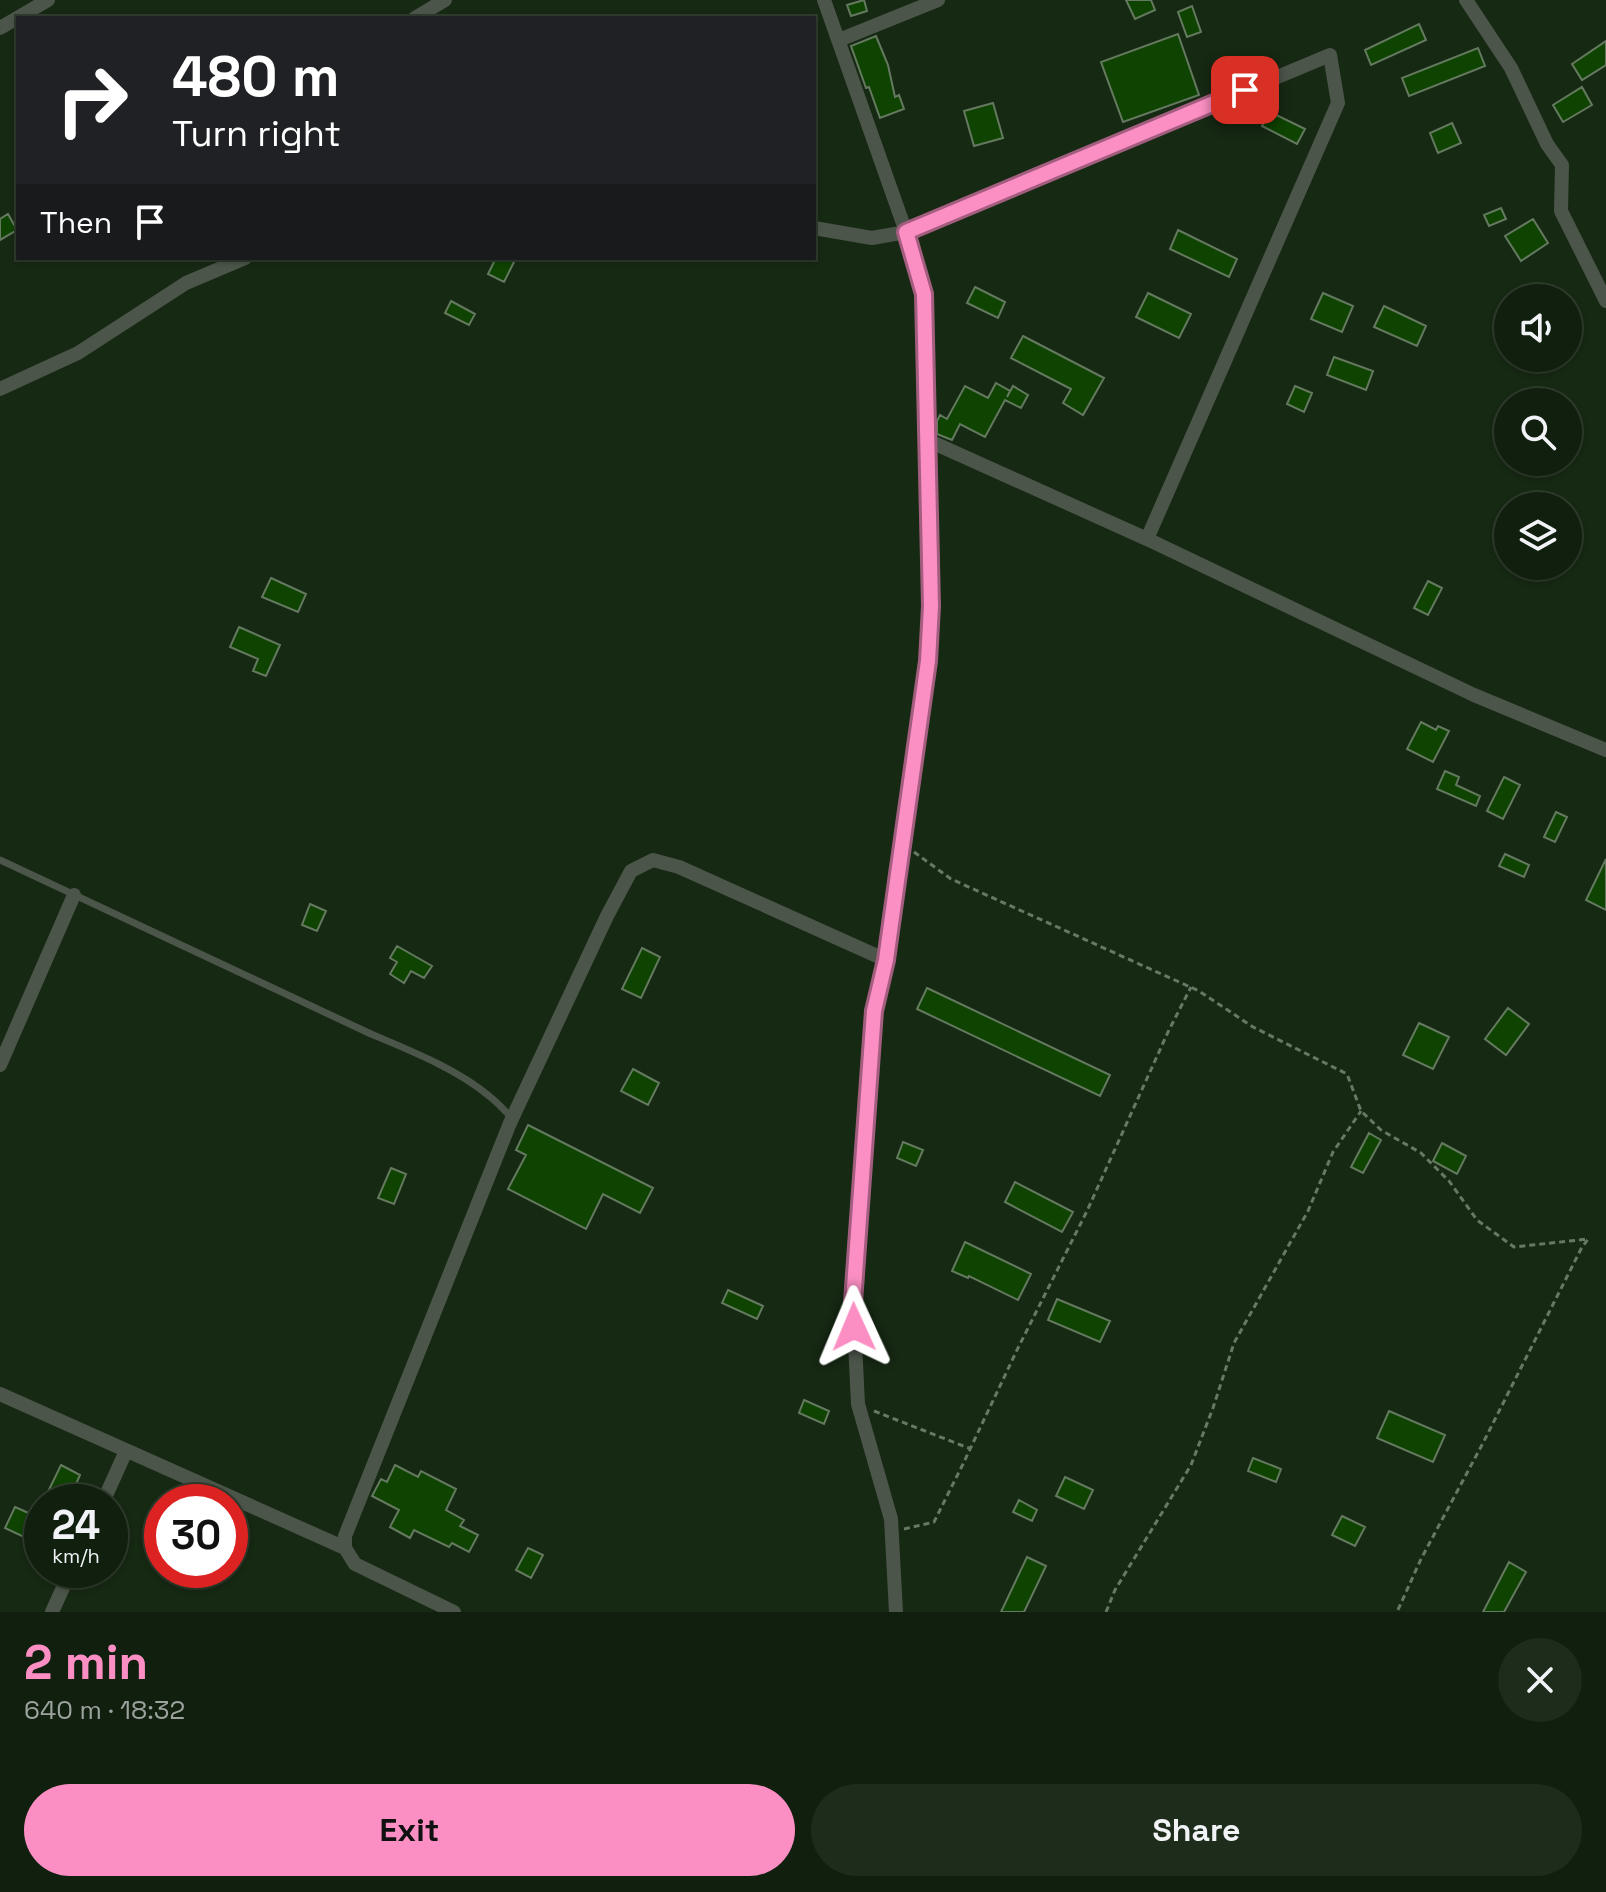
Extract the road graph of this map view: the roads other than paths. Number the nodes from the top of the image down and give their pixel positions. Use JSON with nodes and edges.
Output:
{"nodes":[{"id":1,"x":48,"y":0,"type":"edge"},
{"id":2,"x":445,"y":0,"type":"edge"},
{"id":3,"x":824,"y":0,"type":"edge"},
{"id":4,"x":938,"y":0,"type":"edge"},
{"id":5,"x":1466,"y":0,"type":"edge"},
{"id":6,"x":21,"y":16,"type":"edge"},
{"id":7,"x":418,"y":16,"type":"edge"},
{"id":8,"x":839,"y":40,"type":"junction"},
{"id":9,"x":816,"y":228,"type":"edge"},
{"id":10,"x":906,"y":232,"type":"junction"},
{"id":11,"x":240,"y":260,"type":"edge"},
{"id":12,"x":1606,"y":301,"type":"edge"},
{"id":13,"x":0,"y":389,"type":"edge"},
{"id":14,"x":927,"y":440,"type":"junction"},
{"id":15,"x":1147,"y":539,"type":"junction"},
{"id":16,"x":1606,"y":750,"type":"edge"},
{"id":17,"x":0,"y":860,"type":"edge"},
{"id":18,"x":74,"y":895,"type":"junction"},
{"id":19,"x":886,"y":960,"type":"junction"},
{"id":20,"x":0,"y":1065,"type":"edge"},
{"id":21,"x":512,"y":1118,"type":"junction"},
{"id":22,"x":0,"y":1394,"type":"edge"},
{"id":23,"x":126,"y":1451,"type":"junction"},
{"id":24,"x":111,"y":1484,"type":"edge"},
{"id":25,"x":345,"y":1548,"type":"junction"},
{"id":26,"x":63,"y":1588,"type":"edge"},
{"id":27,"x":52,"y":1612,"type":"edge"},
{"id":28,"x":454,"y":1612,"type":"edge"},
{"id":29,"x":896,"y":1612,"type":"edge"}],
"edges":[{"from":1,"to":6,"type":"street"},
{"from":2,"to":7,"type":"street"},
{"from":3,"to":8,"type":"street"},
{"from":4,"to":8,"type":"street"},
{"from":5,"to":12,"type":"street"},
{"from":8,"to":10,"type":"street"},
{"from":9,"to":10,"type":"street"},
{"from":10,"to":14,"type":"street"},
{"from":10,"to":15,"type":"street"},
{"from":11,"to":13,"type":"street"},
{"from":14,"to":15,"type":"street"},
{"from":14,"to":19,"type":"street"},
{"from":15,"to":16,"type":"street"},
{"from":17,"to":18,"type":"lane"},
{"from":18,"to":20,"type":"street"},
{"from":18,"to":21,"type":"lane"},
{"from":19,"to":21,"type":"street"},
{"from":19,"to":29,"type":"street"},
{"from":21,"to":25,"type":"street"},
{"from":22,"to":23,"type":"street"},
{"from":23,"to":24,"type":"street"},
{"from":23,"to":25,"type":"street"},
{"from":25,"to":28,"type":"street"},
{"from":26,"to":27,"type":"street"}]}
